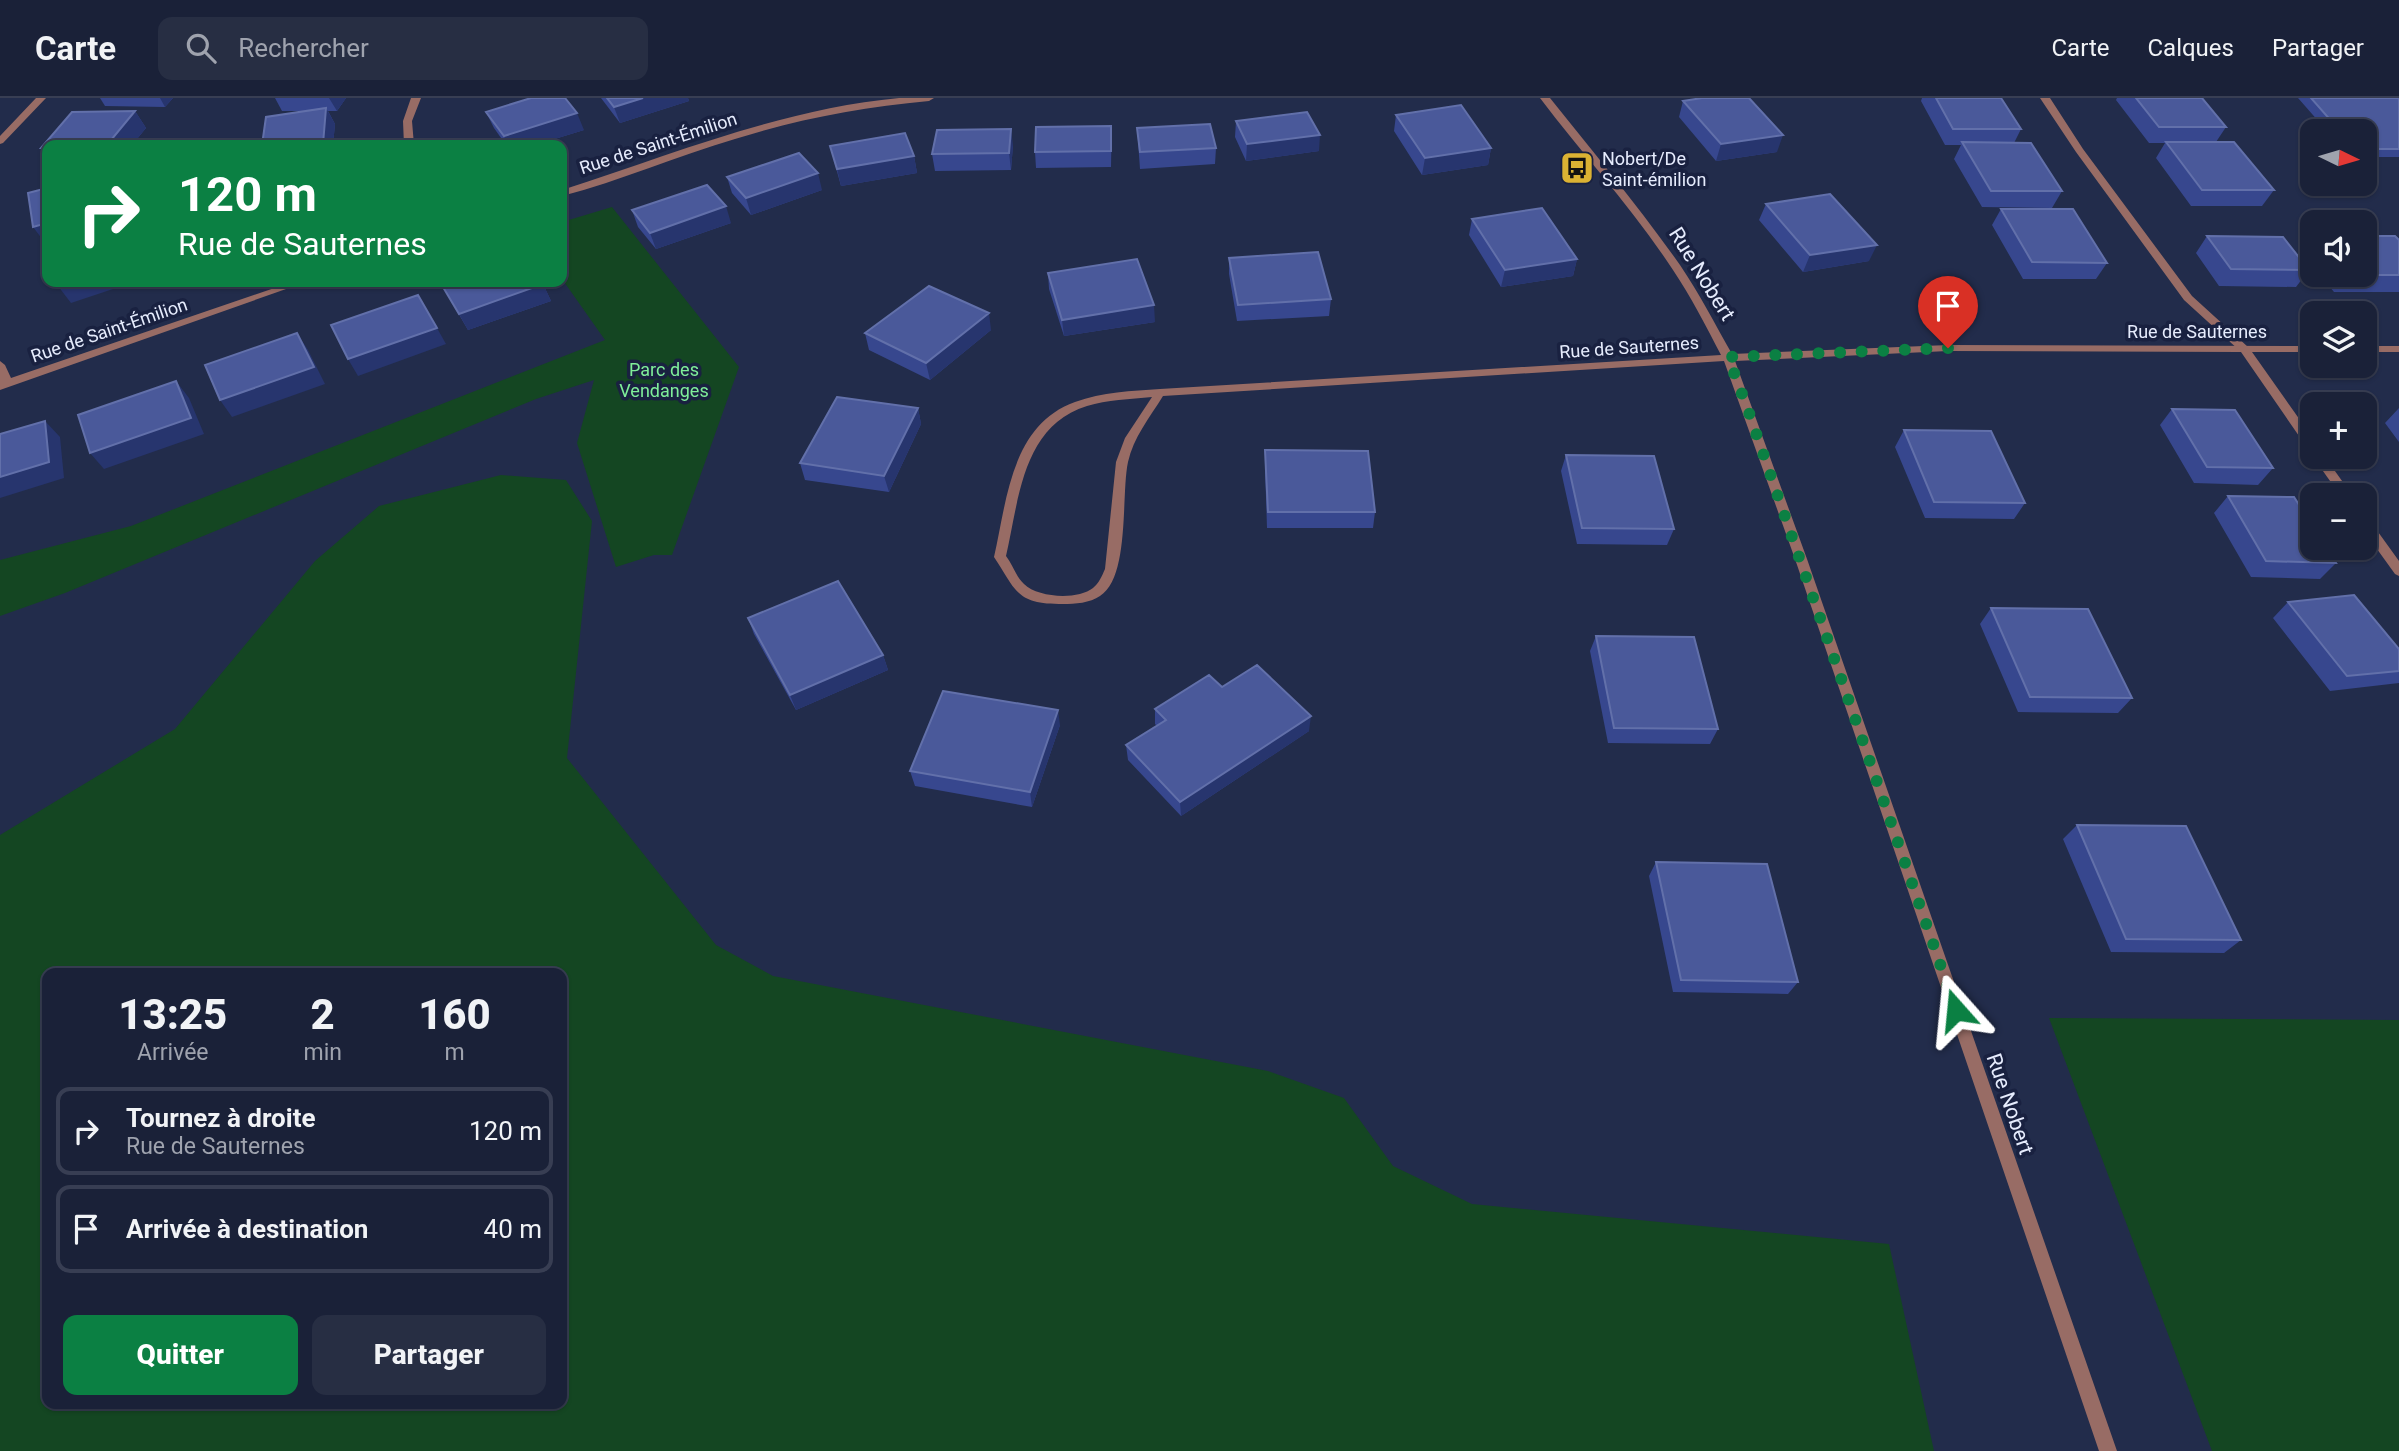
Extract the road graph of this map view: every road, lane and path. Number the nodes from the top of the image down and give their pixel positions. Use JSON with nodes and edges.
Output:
{"nodes":[{"id":1,"x":41,"y":98,"type":"edge"},
{"id":2,"x":416,"y":98,"type":"edge"},
{"id":3,"x":929,"y":98,"type":"edge"},
{"id":4,"x":1545,"y":98,"type":"edge"},
{"id":5,"x":2045,"y":98,"type":"edge"},
{"id":6,"x":408,"y":140,"type":"edge"},
{"id":7,"x":0,"y":141,"type":"edge"},
{"id":8,"x":567,"y":191,"type":"edge"},
{"id":9,"x":288,"y":287,"type":"edge"},
{"id":10,"x":2244,"y":349,"type":"junction"},
{"id":11,"x":2300,"y":349,"type":"edge"},
{"id":12,"x":2377,"y":349,"type":"edge"},
{"id":13,"x":2399,"y":349,"type":"edge"},
{"id":14,"x":1728,"y":357,"type":"junction"},
{"id":15,"x":0,"y":365,"type":"edge"},
{"id":16,"x":4,"y":385,"type":"edge"},
{"id":17,"x":1160,"y":393,"type":"junction"},
{"id":18,"x":2300,"y":429,"type":"edge"},
{"id":19,"x":2377,"y":540,"type":"edge"},
{"id":20,"x":2399,"y":571,"type":"edge"},
{"id":21,"x":2108,"y":1451,"type":"edge"}],
"edges":[{"from":1,"to":7,"type":"street"},
{"from":2,"to":6,"type":"street"},
{"from":3,"to":8,"type":"street","name":"Rue de Saint-Émilion"},
{"from":4,"to":14,"type":"street","name":"Rue Nobert"},
{"from":5,"to":10,"type":"street"},
{"from":9,"to":16,"type":"street","name":"Rue de Saint-Émilion"},
{"from":10,"to":11,"type":"street","name":"Rue de Sauternes"},
{"from":10,"to":14,"type":"street","name":"Rue de Sauternes"},
{"from":10,"to":18,"type":"street"},
{"from":12,"to":13,"type":"street"},
{"from":14,"to":17,"type":"street","name":"Rue de Sauternes"},
{"from":14,"to":21,"type":"street","name":"Rue Nobert"},
{"from":15,"to":16,"type":"street","name":"Rue de Saint-Émilion"},
{"from":17,"to":17,"type":"street","name":"Rue de Sauternes"},
{"from":19,"to":20,"type":"street"}]}
